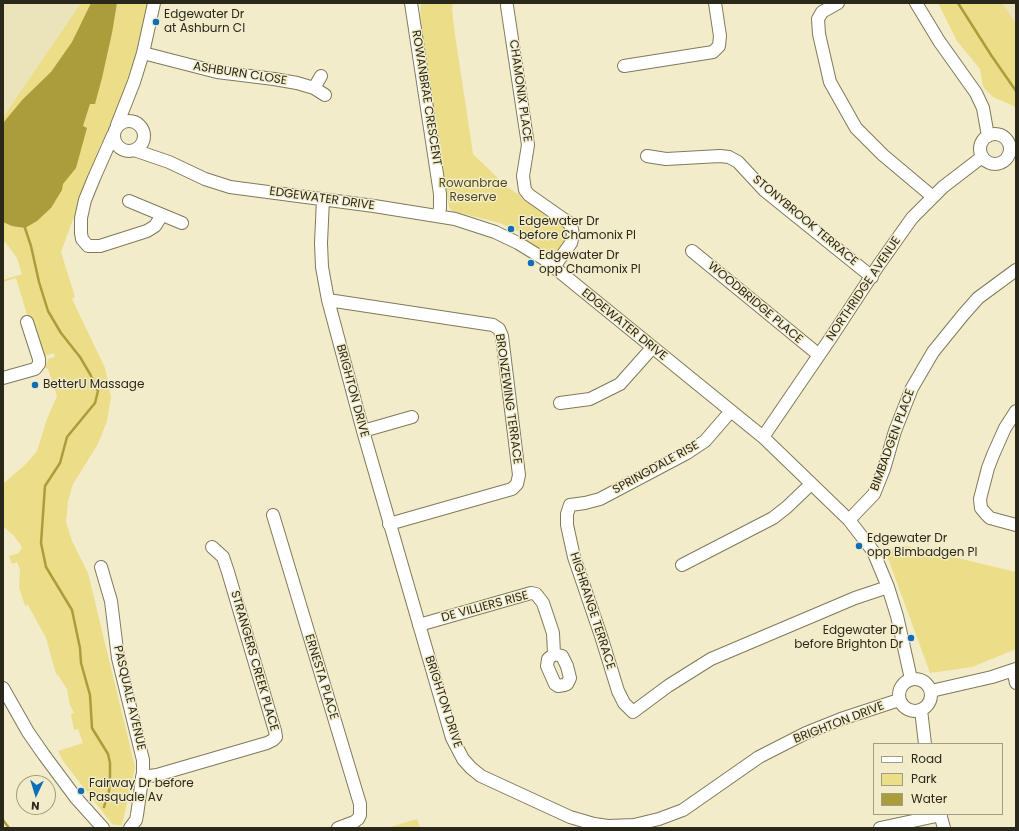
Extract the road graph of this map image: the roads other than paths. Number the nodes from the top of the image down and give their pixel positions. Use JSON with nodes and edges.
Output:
{"nodes":[{"id":1,"x":154,"y":3,"type":"edge"},
{"id":2,"x":411,"y":3,"type":"edge"},
{"id":3,"x":715,"y":3,"type":"edge"},
{"id":4,"x":838,"y":3,"type":"edge"},
{"id":5,"x":916,"y":3,"type":"edge"},
{"id":6,"x":508,"y":6,"type":"dead end"},
{"id":7,"x":143,"y":53,"type":"junction"},
{"id":8,"x":624,"y":66,"type":"dead end"},
{"id":9,"x":321,"y":76,"type":"dead end"},
{"id":10,"x":134,"y":82,"type":"junction"},
{"id":11,"x":314,"y":88,"type":"junction"},
{"id":12,"x":325,"y":95,"type":"dead end"},
{"id":13,"x":135,"y":121,"type":"junction"},
{"id":14,"x":115,"y":130,"type":"junction"},
{"id":15,"x":144,"y":133,"type":"junction"},
{"id":16,"x":988,"y":136,"type":"junction"},
{"id":17,"x":120,"y":148,"type":"junction"},
{"id":18,"x":134,"y":150,"type":"junction"},
{"id":19,"x":647,"y":156,"type":"dead end"},
{"id":20,"x":982,"y":157,"type":"junction"},
{"id":21,"x":169,"y":162,"type":"junction"},
{"id":22,"x":98,"y":168,"type":"junction"},
{"id":23,"x":933,"y":197,"type":"junction"},
{"id":24,"x":323,"y":199,"type":"junction"},
{"id":25,"x":129,"y":201,"type":"dead end"},
{"id":26,"x":162,"y":215,"type":"junction"},
{"id":27,"x":438,"y":216,"type":"junction"},
{"id":28,"x":182,"y":223,"type":"dead end"},
{"id":29,"x":692,"y":251,"type":"dead end"},
{"id":30,"x":554,"y":267,"type":"junction"},
{"id":31,"x":1016,"y":270,"type":"edge"},
{"id":32,"x":872,"y":277,"type":"junction"},
{"id":33,"x":328,"y":300,"type":"junction"},
{"id":34,"x":27,"y":322,"type":"dead end"},
{"id":35,"x":652,"y":348,"type":"junction"},
{"id":36,"x":819,"y":355,"type":"junction"},
{"id":37,"x":3,"y":378,"type":"edge"},
{"id":38,"x":560,"y":403,"type":"dead end"},
{"id":39,"x":731,"y":411,"type":"junction"},
{"id":40,"x":1016,"y":411,"type":"edge"},
{"id":41,"x":412,"y":417,"type":"dead end"},
{"id":42,"x":363,"y":431,"type":"junction"},
{"id":43,"x":763,"y":437,"type":"junction"},
{"id":44,"x":811,"y":484,"type":"junction"},
{"id":45,"x":570,"y":505,"type":"joint"},
{"id":46,"x":273,"y":515,"type":"dead end"},
{"id":47,"x":849,"y":520,"type":"junction"},
{"id":48,"x":389,"y":524,"type":"junction"},
{"id":49,"x":1016,"y":525,"type":"edge"},
{"id":50,"x":212,"y":547,"type":"dead end"},
{"id":51,"x":682,"y":565,"type":"dead end"},
{"id":52,"x":101,"y":567,"type":"dead end"},
{"id":53,"x":888,"y":587,"type":"junction"},
{"id":54,"x":419,"y":625,"type":"junction"},
{"id":55,"x":554,"y":654,"type":"dead end"},
{"id":56,"x":1015,"y":669,"type":"edge"},
{"id":57,"x":911,"y":679,"type":"junction"},
{"id":58,"x":1016,"y":683,"type":"edge"},
{"id":59,"x":3,"y":688,"type":"edge"},
{"id":60,"x":931,"y":691,"type":"junction"},
{"id":61,"x":899,"y":700,"type":"junction"},
{"id":62,"x":921,"y":710,"type":"junction"},
{"id":63,"x":925,"y":743,"type":"edge"},
{"id":64,"x":142,"y":777,"type":"junction"},
{"id":65,"x":937,"y":815,"type":"edge"},
{"id":66,"x":941,"y":815,"type":"edge"},
{"id":67,"x":594,"y":826,"type":"edge"},
{"id":68,"x":103,"y":828,"type":"edge"},
{"id":69,"x":130,"y":828,"type":"edge"},
{"id":70,"x":338,"y":828,"type":"edge"},
{"id":71,"x":880,"y":828,"type":"edge"},
{"id":72,"x":944,"y":828,"type":"edge"}],
"edges":[{"from":1,"to":7,"type":"street"},
{"from":2,"to":27,"type":"street","name":"ROWANBRAE CRESCENT"},
{"from":3,"to":8,"type":"street"},
{"from":4,"to":23,"type":"street"},
{"from":5,"to":16,"type":"street"},
{"from":6,"to":30,"type":"street","name":"CHAMONIX PLACE"},
{"from":7,"to":10,"type":"street"},
{"from":7,"to":11,"type":"street","name":"ASHBURN CLOSE"},
{"from":9,"to":11,"type":"street"},
{"from":10,"to":13,"type":"street"},
{"from":10,"to":14,"type":"street"},
{"from":11,"to":12,"type":"street","name":"ASHBURN CLOSE"},
{"from":13,"to":14,"type":"street"},
{"from":13,"to":15,"type":"street"},
{"from":14,"to":17,"type":"street"},
{"from":14,"to":22,"type":"street"},
{"from":15,"to":18,"type":"street"},
{"from":15,"to":21,"type":"street","name":"EDGEWATER DRIVE"},
{"from":16,"to":20,"type":"street"},
{"from":16,"to":20,"type":"street"},
{"from":17,"to":18,"type":"street"},
{"from":17,"to":22,"type":"street"},
{"from":18,"to":21,"type":"street","name":"EDGEWATER DRIVE"},
{"from":19,"to":32,"type":"street","name":"STONYBROOK TERRACE"},
{"from":20,"to":23,"type":"street","name":"NORTHRIDGE AVENUE"},
{"from":21,"to":24,"type":"street","name":"EDGEWATER DRIVE"},
{"from":22,"to":26,"type":"street"},
{"from":23,"to":32,"type":"street","name":"NORTHRIDGE AVENUE"},
{"from":24,"to":27,"type":"street","name":"EDGEWATER DRIVE"},
{"from":24,"to":33,"type":"street","name":"BRIGHTON DRIVE"},
{"from":25,"to":26,"type":"street"},
{"from":26,"to":28,"type":"street"},
{"from":27,"to":30,"type":"street","name":"EDGEWATER DRIVE"},
{"from":29,"to":36,"type":"street","name":"WOODBRIDGE PLACE"},
{"from":30,"to":35,"type":"street","name":"EDGEWATER DRIVE"},
{"from":31,"to":47,"type":"street","name":"BIMBADGEN PLACE"},
{"from":32,"to":36,"type":"street","name":"NORTHRIDGE AVENUE"},
{"from":33,"to":42,"type":"street","name":"BRIGHTON DRIVE"},
{"from":33,"to":48,"type":"street","name":"BRONZEWING TERRACE"},
{"from":34,"to":37,"type":"street"},
{"from":35,"to":38,"type":"street"},
{"from":35,"to":39,"type":"street","name":"EDGEWATER DRIVE"},
{"from":36,"to":43,"type":"street","name":"NORTHRIDGE AVENUE"},
{"from":39,"to":43,"type":"street","name":"EDGEWATER DRIVE"},
{"from":39,"to":45,"type":"street","name":"SPRINGDALE RISE"},
{"from":40,"to":49,"type":"street"},
{"from":41,"to":42,"type":"street"},
{"from":42,"to":48,"type":"street","name":"BRIGHTON DRIVE"},
{"from":43,"to":44,"type":"street","name":"EDGEWATER DRIVE"},
{"from":44,"to":47,"type":"street","name":"EDGEWATER DRIVE"},
{"from":44,"to":51,"type":"street"},
{"from":45,"to":53,"type":"street","name":"HIGHRANGE TERRACE"},
{"from":46,"to":70,"type":"street","name":"ERNESTA PLACE"},
{"from":47,"to":53,"type":"street","name":"EDGEWATER DRIVE"},
{"from":48,"to":54,"type":"street","name":"BRIGHTON DRIVE"},
{"from":50,"to":64,"type":"street","name":"STRANGERS CREEK PLACE"},
{"from":52,"to":64,"type":"street","name":"PASQUALE AVENUE"},
{"from":53,"to":57,"type":"street","name":"EDGEWATER DRIVE"},
{"from":54,"to":55,"type":"street","name":"DE VILLIERS RISE"},
{"from":54,"to":67,"type":"street","name":"BRIGHTON DRIVE"},
{"from":56,"to":58,"type":"street"},
{"from":56,"to":60,"type":"street"},
{"from":57,"to":60,"type":"street"},
{"from":57,"to":61,"type":"street"},
{"from":59,"to":68,"type":"street"},
{"from":60,"to":62,"type":"street"},
{"from":61,"to":62,"type":"street"},
{"from":61,"to":67,"type":"street","name":"BRIGHTON DRIVE"},
{"from":62,"to":63,"type":"street"},
{"from":64,"to":69,"type":"street","name":"PASQUALE AVENUE"},
{"from":65,"to":71,"type":"street"},
{"from":66,"to":72,"type":"street"}]}
